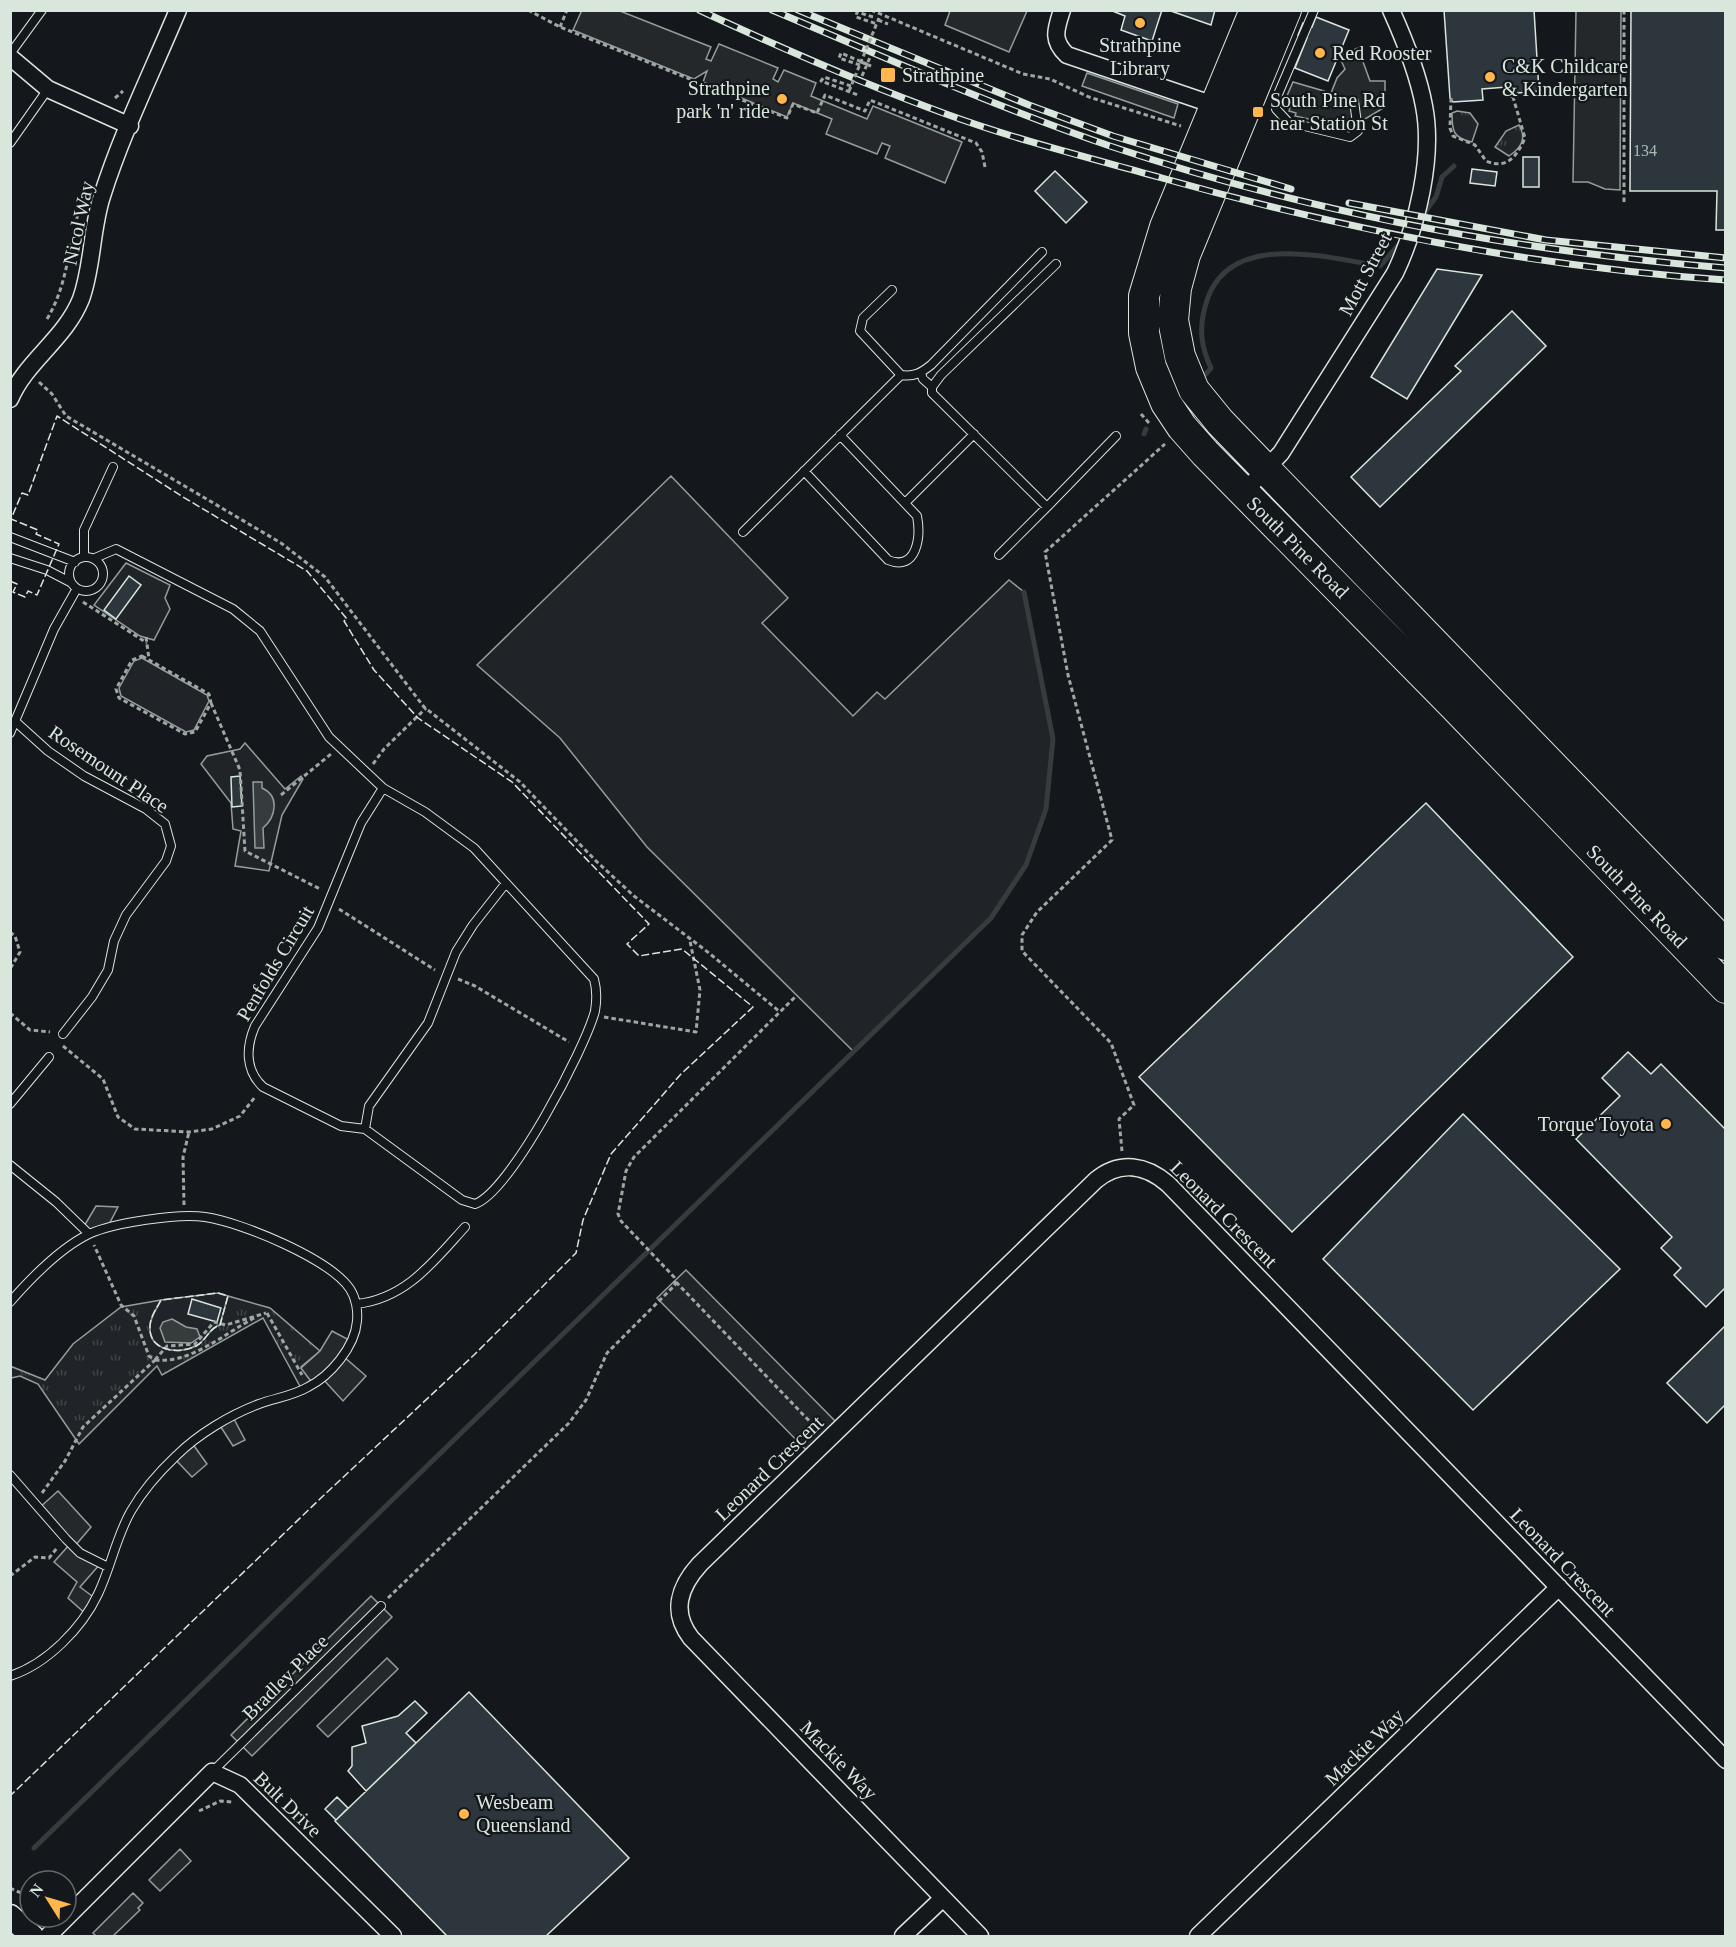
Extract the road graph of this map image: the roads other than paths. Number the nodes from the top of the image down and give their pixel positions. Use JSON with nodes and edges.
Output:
{"nodes":[{"id":1,"x":42,"y":10,"type":"edge"},
{"id":2,"x":177,"y":10,"type":"edge"},
{"id":3,"x":1062,"y":10,"type":"edge"},
{"id":4,"x":1256,"y":10,"type":"edge"},
{"id":5,"x":1286,"y":10,"type":"edge"},
{"id":6,"x":1314,"y":10,"type":"edge"},
{"id":7,"x":1391,"y":10,"type":"edge"},
{"id":8,"x":10,"y":55,"type":"edge"},
{"id":9,"x":48,"y":89,"type":"junction"},
{"id":10,"x":1354,"y":101,"type":"dead end"},
{"id":11,"x":1229,"y":110,"type":"junction"},
{"id":12,"x":130,"y":126,"type":"junction"},
{"id":13,"x":10,"y":143,"type":"edge"},
{"id":14,"x":1042,"y":252,"type":"dead end"},
{"id":15,"x":1056,"y":264,"type":"dead end"},
{"id":16,"x":892,"y":290,"type":"dead end"},
{"id":17,"x":921,"y":373,"type":"junction"},
{"id":18,"x":901,"y":375,"type":"junction"},
{"id":19,"x":932,"y":387,"type":"junction"},
{"id":20,"x":10,"y":399,"type":"edge"},
{"id":21,"x":974,"y":434,"type":"junction"},
{"id":22,"x":840,"y":435,"type":"junction"},
{"id":23,"x":1116,"y":436,"type":"dead end"},
{"id":24,"x":113,"y":466,"type":"dead end"},
{"id":25,"x":804,"y":471,"type":"junction"},
{"id":26,"x":1266,"y":471,"type":"junction"},
{"id":27,"x":1244,"y":492,"type":"junction"},
{"id":28,"x":906,"y":502,"type":"junction"},
{"id":29,"x":1047,"y":507,"type":"junction"},
{"id":30,"x":743,"y":532,"type":"dead end"},
{"id":31,"x":10,"y":537,"type":"edge"},
{"id":32,"x":999,"y":555,"type":"dead end"},
{"id":33,"x":84,"y":556,"type":"junction"},
{"id":34,"x":10,"y":558,"type":"edge"},
{"id":35,"x":95,"y":558,"type":"junction"},
{"id":36,"x":75,"y":562,"type":"junction"},
{"id":37,"x":70,"y":582,"type":"junction"},
{"id":38,"x":74,"y":594,"type":"junction"},
{"id":39,"x":16,"y":723,"type":"junction"},
{"id":40,"x":10,"y":733,"type":"edge"},
{"id":41,"x":383,"y":788,"type":"junction"},
{"id":42,"x":506,"y":883,"type":"junction"},
{"id":43,"x":1725,"y":945,"type":"edge"},
{"id":44,"x":1725,"y":988,"type":"edge"},
{"id":45,"x":63,"y":1034,"type":"road end"},
{"id":46,"x":49,"y":1057,"type":"dead end"},
{"id":47,"x":10,"y":1104,"type":"edge"},
{"id":48,"x":365,"y":1129,"type":"junction"},
{"id":49,"x":10,"y":1165,"type":"edge"},
{"id":50,"x":465,"y":1227,"type":"dead end"},
{"id":51,"x":89,"y":1234,"type":"junction"},
{"id":52,"x":10,"y":1302,"type":"edge"},
{"id":53,"x":356,"y":1304,"type":"junction"},
{"id":54,"x":10,"y":1475,"type":"edge"},
{"id":55,"x":108,"y":1567,"type":"junction"},
{"id":56,"x":1559,"y":1587,"type":"junction"},
{"id":57,"x":381,"y":1606,"type":"road end"},
{"id":58,"x":679,"y":1607,"type":"joint"},
{"id":59,"x":10,"y":1676,"type":"edge"},
{"id":60,"x":1725,"y":1760,"type":"edge"},
{"id":61,"x":212,"y":1772,"type":"junction"},
{"id":62,"x":943,"y":1898,"type":"junction"},
{"id":63,"x":10,"y":1916,"type":"edge"},
{"id":64,"x":32,"y":1936,"type":"edge"},
{"id":65,"x":48,"y":1936,"type":"edge"},
{"id":66,"x":393,"y":1936,"type":"edge"},
{"id":67,"x":903,"y":1936,"type":"edge"},
{"id":68,"x":980,"y":1936,"type":"edge"},
{"id":69,"x":1198,"y":1936,"type":"edge"}],
"edges":[{"from":1,"to":8,"type":"lane"},
{"from":2,"to":12,"type":"street","name":"Nicol Way"},
{"from":3,"to":11,"type":"street"},
{"from":4,"to":11,"type":"highway","name":"South Pine Road"},
{"from":5,"to":11,"type":"highway","name":"South Pine Road"},
{"from":6,"to":10,"type":"lane"},
{"from":7,"to":26,"type":"street","name":"Mott Street"},
{"from":8,"to":9,"type":"street"},
{"from":9,"to":12,"type":"street"},
{"from":9,"to":13,"type":"lane"},
{"from":11,"to":26,"type":"highway","name":"South Pine Road"},
{"from":11,"to":27,"type":"highway","name":"South Pine Road"},
{"from":12,"to":20,"type":"street","name":"Nicol Way"},
{"from":14,"to":17,"type":"lane"},
{"from":15,"to":19,"type":"lane"},
{"from":16,"to":18,"type":"lane"},
{"from":17,"to":18,"type":"lane"},
{"from":17,"to":19,"type":"lane"},
{"from":18,"to":22,"type":"lane"},
{"from":19,"to":21,"type":"lane"},
{"from":21,"to":28,"type":"lane"},
{"from":21,"to":29,"type":"lane"},
{"from":22,"to":25,"type":"lane"},
{"from":22,"to":28,"type":"lane"},
{"from":23,"to":29,"type":"lane"},
{"from":24,"to":33,"type":"lane"},
{"from":25,"to":28,"type":"lane"},
{"from":25,"to":30,"type":"lane"},
{"from":26,"to":27,"type":"street","name":"Mott Street"},
{"from":26,"to":43,"type":"highway","name":"South Pine Road"},
{"from":27,"to":44,"type":"highway","name":"South Pine Road"},
{"from":29,"to":32,"type":"lane"},
{"from":31,"to":36,"type":"lane"},
{"from":33,"to":35,"type":"lane"},
{"from":33,"to":36,"type":"lane"},
{"from":34,"to":37,"type":"lane"},
{"from":35,"to":38,"type":"lane"},
{"from":35,"to":41,"type":"lane"},
{"from":36,"to":37,"type":"lane"},
{"from":37,"to":38,"type":"lane"},
{"from":38,"to":39,"type":"lane"},
{"from":39,"to":40,"type":"lane"},
{"from":39,"to":45,"type":"lane","name":"Rosemount Place"},
{"from":41,"to":42,"type":"lane"},
{"from":41,"to":48,"type":"lane","name":"Penfolds Circuit"},
{"from":42,"to":48,"type":"lane"},
{"from":42,"to":48,"type":"lane"},
{"from":46,"to":47,"type":"lane"},
{"from":49,"to":51,"type":"lane"},
{"from":50,"to":53,"type":"lane"},
{"from":51,"to":52,"type":"lane"},
{"from":51,"to":53,"type":"lane"},
{"from":53,"to":55,"type":"lane"},
{"from":54,"to":55,"type":"lane"},
{"from":55,"to":59,"type":"lane"},
{"from":56,"to":58,"type":"street","name":"Leonard Crescent"},
{"from":56,"to":60,"type":"street","name":"Leonard Crescent"},
{"from":56,"to":69,"type":"street","name":"Mackie Way"},
{"from":57,"to":61,"type":"lane","name":"Bradley Place"},
{"from":58,"to":62,"type":"street","name":"Mackie Way"},
{"from":61,"to":65,"type":"street"},
{"from":61,"to":66,"type":"street","name":"Bult Drive"},
{"from":62,"to":67,"type":"street"},
{"from":62,"to":68,"type":"street","name":"Mackie Way"},
{"from":63,"to":64,"type":"street"}]}
